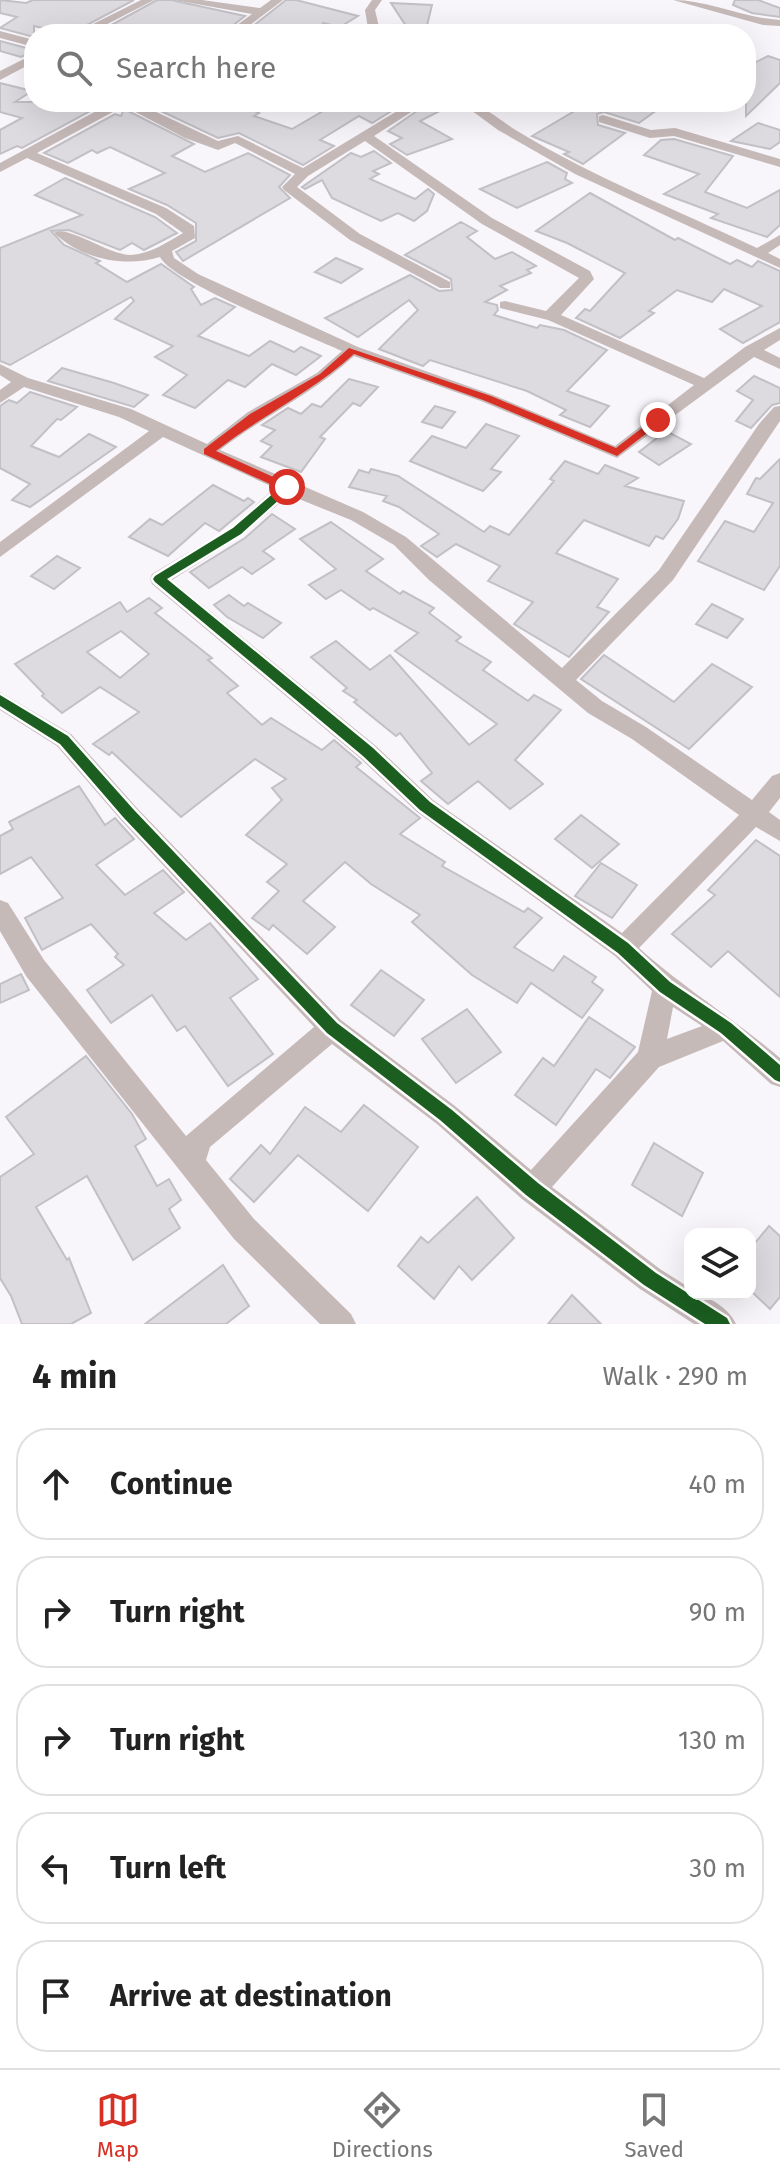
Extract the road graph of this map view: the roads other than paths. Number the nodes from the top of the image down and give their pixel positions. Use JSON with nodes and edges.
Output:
{"nodes":[{"id":1,"x":149,"y":0,"type":"edge"},
{"id":2,"x":179,"y":0,"type":"edge"},
{"id":3,"x":278,"y":0,"type":"edge"},
{"id":4,"x":377,"y":0,"type":"edge"},
{"id":5,"x":678,"y":0,"type":"edge"},
{"id":6,"x":263,"y":12,"type":"junction"},
{"id":7,"x":780,"y":23,"type":"edge"},
{"id":8,"x":100,"y":24,"type":"edge"},
{"id":9,"x":246,"y":24,"type":"edge"},
{"id":10,"x":373,"y":24,"type":"edge"},
{"id":11,"x":0,"y":34,"type":"edge"},
{"id":12,"x":24,"y":41,"type":"edge"},
{"id":13,"x":24,"y":63,"type":"edge"},
{"id":14,"x":0,"y":76,"type":"edge"},
{"id":15,"x":106,"y":112,"type":"edge"},
{"id":16,"x":144,"y":112,"type":"edge"},
{"id":17,"x":404,"y":112,"type":"edge"},
{"id":18,"x":480,"y":112,"type":"edge"},
{"id":19,"x":603,"y":119,"type":"dead end"},
{"id":20,"x":364,"y":135,"type":"junction"},
{"id":21,"x":28,"y":154,"type":"junction"},
{"id":22,"x":780,"y":163,"type":"edge"},
{"id":23,"x":0,"y":168,"type":"edge"},
{"id":24,"x":303,"y":173,"type":"junction"},
{"id":25,"x":61,"y":233,"type":"dead end"},
{"id":26,"x":780,"y":239,"type":"edge"},
{"id":27,"x":165,"y":251,"type":"junction"},
{"id":28,"x":759,"y":253,"type":"junction"},
{"id":29,"x":780,"y":264,"type":"edge"},
{"id":30,"x":445,"y":285,"type":"dead end"},
{"id":31,"x":505,"y":305,"type":"dead end"},
{"id":32,"x":553,"y":317,"type":"junction"},
{"id":33,"x":780,"y":333,"type":"edge"},
{"id":34,"x":352,"y":350,"type":"junction"},
{"id":35,"x":751,"y":350,"type":"junction"},
{"id":36,"x":780,"y":364,"type":"edge"},
{"id":37,"x":0,"y":369,"type":"edge"},
{"id":38,"x":22,"y":381,"type":"junction"},
{"id":39,"x":707,"y":385,"type":"junction"},
{"id":40,"x":0,"y":398,"type":"edge"},
{"id":41,"x":780,"y":411,"type":"edge"},
{"id":42,"x":161,"y":430,"type":"junction"},
{"id":43,"x":208,"y":451,"type":"junction"},
{"id":44,"x":287,"y":487,"type":"junction"},
{"id":45,"x":0,"y":551,"type":"edge"},
{"id":46,"x":564,"y":679,"type":"junction"},
{"id":47,"x":0,"y":700,"type":"edge"},
{"id":48,"x":780,"y":782,"type":"edge"},
{"id":49,"x":753,"y":815,"type":"junction"},
{"id":50,"x":780,"y":832,"type":"edge"},
{"id":51,"x":0,"y":910,"type":"edge"},
{"id":52,"x":623,"y":948,"type":"junction"},
{"id":53,"x":665,"y":987,"type":"junction"},
{"id":54,"x":332,"y":1028,"type":"junction"},
{"id":55,"x":726,"y":1028,"type":"junction"},
{"id":56,"x":650,"y":1058,"type":"junction"},
{"id":57,"x":780,"y":1075,"type":"edge"},
{"id":58,"x":192,"y":1161,"type":"junction"},
{"id":59,"x":532,"y":1189,"type":"junction"},
{"id":60,"x":341,"y":1324,"type":"edge"},
{"id":61,"x":721,"y":1324,"type":"edge"}],
"edges":[{"from":1,"to":8,"type":"street"},
{"from":2,"to":6,"type":"street"},
{"from":3,"to":6,"type":"street"},
{"from":4,"to":10,"type":"street"},
{"from":5,"to":7,"type":"street"},
{"from":6,"to":9,"type":"street"},
{"from":11,"to":12,"type":"street"},
{"from":13,"to":14,"type":"street"},
{"from":15,"to":21,"type":"street"},
{"from":16,"to":24,"type":"street"},
{"from":17,"to":20,"type":"street"},
{"from":18,"to":28,"type":"street"},
{"from":19,"to":22,"type":"street"},
{"from":20,"to":24,"type":"street"},
{"from":20,"to":32,"type":"street"},
{"from":21,"to":23,"type":"street"},
{"from":21,"to":27,"type":"street"},
{"from":24,"to":30,"type":"street"},
{"from":25,"to":27,"type":"street"},
{"from":26,"to":28,"type":"street"},
{"from":27,"to":34,"type":"street"},
{"from":28,"to":29,"type":"street"},
{"from":31,"to":32,"type":"street"},
{"from":32,"to":39,"type":"street"},
{"from":33,"to":35,"type":"street"},
{"from":34,"to":39,"type":"street"},
{"from":34,"to":43,"type":"street"},
{"from":35,"to":36,"type":"street"},
{"from":35,"to":39,"type":"street"},
{"from":37,"to":38,"type":"street"},
{"from":38,"to":40,"type":"street"},
{"from":38,"to":42,"type":"street"},
{"from":41,"to":46,"type":"street"},
{"from":42,"to":43,"type":"street"},
{"from":42,"to":45,"type":"street"},
{"from":43,"to":44,"type":"street"},
{"from":44,"to":46,"type":"street"},
{"from":44,"to":52,"type":"street"},
{"from":46,"to":49,"type":"street"},
{"from":47,"to":54,"type":"street"},
{"from":48,"to":49,"type":"street"},
{"from":49,"to":50,"type":"street"},
{"from":49,"to":52,"type":"street"},
{"from":51,"to":58,"type":"street"},
{"from":52,"to":53,"type":"street"},
{"from":53,"to":55,"type":"street"},
{"from":53,"to":56,"type":"street"},
{"from":54,"to":58,"type":"street"},
{"from":54,"to":59,"type":"street"},
{"from":55,"to":56,"type":"street"},
{"from":55,"to":57,"type":"street"},
{"from":56,"to":59,"type":"street"},
{"from":58,"to":60,"type":"street"},
{"from":59,"to":61,"type":"street"}]}
